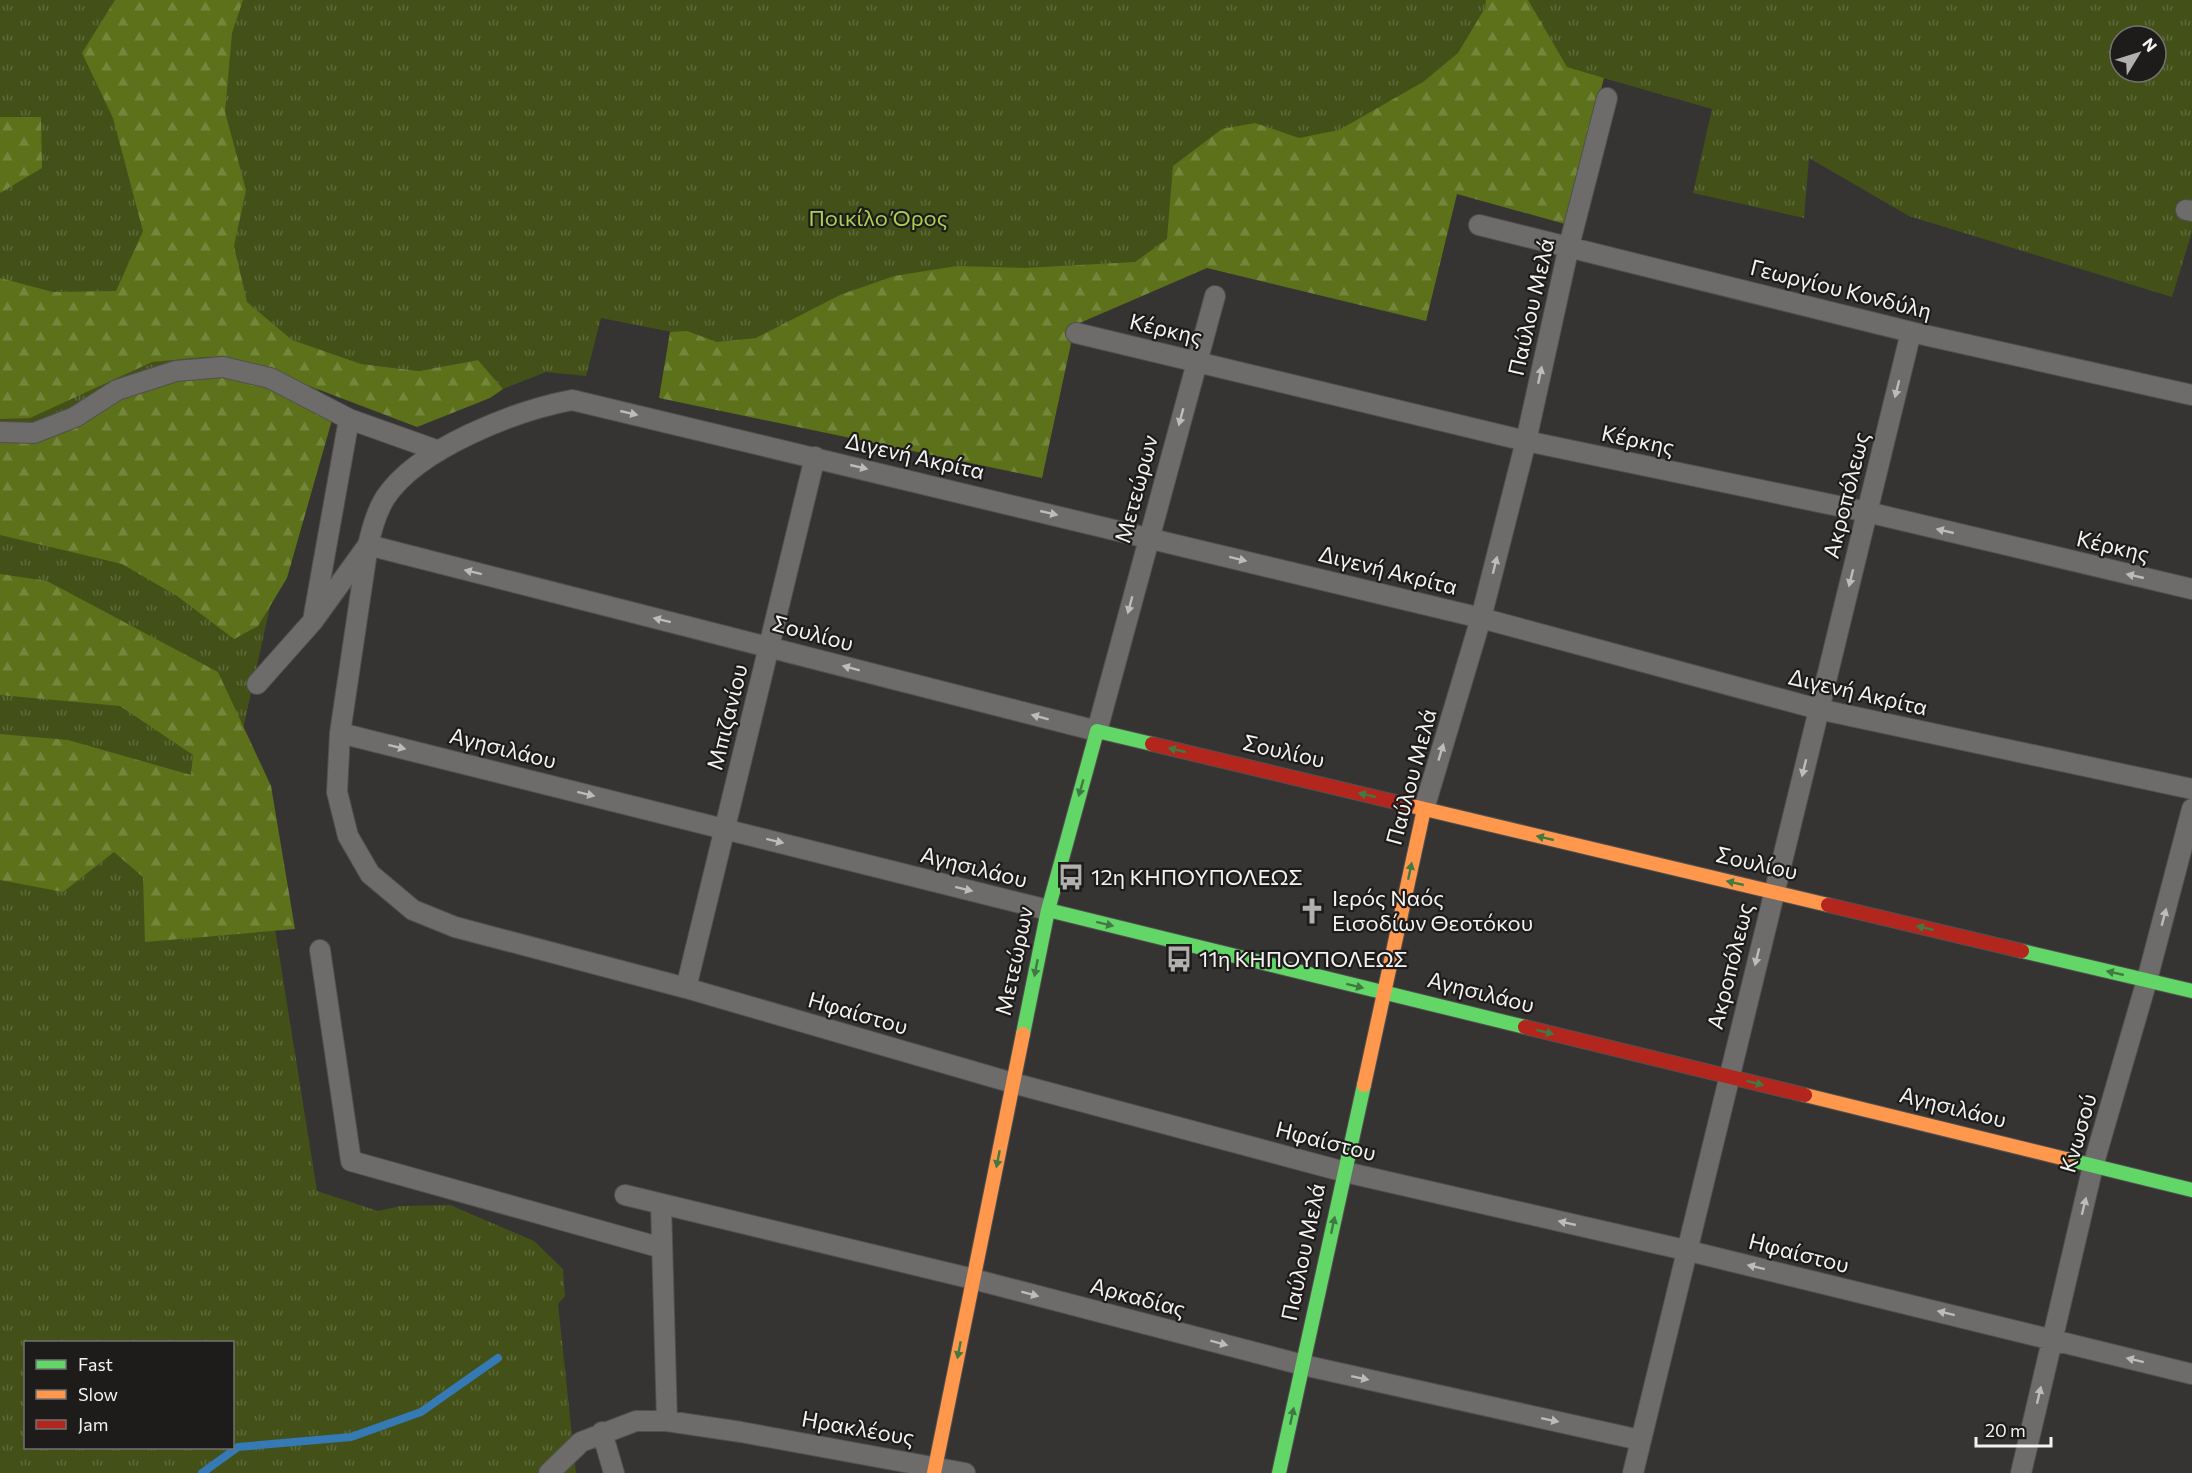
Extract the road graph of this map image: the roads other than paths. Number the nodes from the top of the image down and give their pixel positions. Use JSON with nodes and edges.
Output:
{"nodes":[{"id":1,"x":1607,"y":98,"type":"dead end"},
{"id":2,"x":1479,"y":225,"type":"dead end"},
{"id":3,"x":1569,"y":246,"type":"junction"},
{"id":4,"x":1215,"y":296,"type":"dead end"},
{"id":5,"x":1911,"y":332,"type":"junction"},
{"id":6,"x":1076,"y":333,"type":"dead end"},
{"id":7,"x":1197,"y":360,"type":"junction"},
{"id":8,"x":2192,"y":395,"type":"edge"},
{"id":9,"x":572,"y":400,"type":"joint"},
{"id":10,"x":349,"y":419,"type":"junction"},
{"id":11,"x":0,"y":432,"type":"edge"},
{"id":12,"x":1526,"y":441,"type":"junction"},
{"id":13,"x":439,"y":451,"type":"junction"},
{"id":14,"x":815,"y":457,"type":"junction"},
{"id":15,"x":1867,"y":512,"type":"junction"},
{"id":16,"x":1148,"y":536,"type":"junction"},
{"id":17,"x":368,"y":545,"type":"junction"},
{"id":18,"x":2192,"y":589,"type":"edge"},
{"id":19,"x":1481,"y":618,"type":"junction"},
{"id":20,"x":313,"y":621,"type":"junction"},
{"id":21,"x":769,"y":646,"type":"junction"},
{"id":22,"x":257,"y":684,"type":"dead end"},
{"id":23,"x":1818,"y":709,"type":"junction"},
{"id":24,"x":1097,"y":731,"type":"junction"},
{"id":25,"x":340,"y":733,"type":"junction"},
{"id":26,"x":2192,"y":789,"type":"edge"},
{"id":27,"x":1424,"y":808,"type":"junction"},
{"id":28,"x":2192,"y":809,"type":"edge"},
{"id":29,"x":725,"y":828,"type":"junction"},
{"id":30,"x":1774,"y":892,"type":"junction"},
{"id":31,"x":1048,"y":910,"type":"junction"},
{"id":32,"x":320,"y":950,"type":"dead end"},
{"id":33,"x":2147,"y":980,"type":"junction"},
{"id":34,"x":686,"y":988,"type":"junction"},
{"id":35,"x":2192,"y":991,"type":"edge"},
{"id":36,"x":1384,"y":993,"type":"junction"},
{"id":37,"x":1728,"y":1077,"type":"junction"},
{"id":38,"x":1013,"y":1083,"type":"junction"},
{"id":39,"x":2093,"y":1166,"type":"junction"},
{"id":40,"x":1345,"y":1172,"type":"junction"},
{"id":41,"x":2192,"y":1190,"type":"edge"},
{"id":42,"x":626,"y":1195,"type":"dead end"},
{"id":43,"x":661,"y":1204,"type":"junction"},
{"id":44,"x":662,"y":1248,"type":"junction"},
{"id":45,"x":1685,"y":1250,"type":"junction"},
{"id":46,"x":974,"y":1279,"type":"junction"},
{"id":47,"x":2051,"y":1338,"type":"junction"},
{"id":48,"x":1303,"y":1365,"type":"junction"},
{"id":49,"x":2192,"y":1374,"type":"edge"},
{"id":50,"x":667,"y":1421,"type":"junction"},
{"id":51,"x":602,"y":1431,"type":"junction"},
{"id":52,"x":1640,"y":1440,"type":"junction"},
{"id":53,"x":935,"y":1469,"type":"edge"},
{"id":54,"x":549,"y":1473,"type":"edge"},
{"id":55,"x":614,"y":1473,"type":"edge"},
{"id":56,"x":965,"y":1473,"type":"edge"},
{"id":57,"x":1279,"y":1473,"type":"edge"},
{"id":58,"x":1633,"y":1473,"type":"edge"},
{"id":59,"x":2021,"y":1473,"type":"edge"}],
"edges":[{"from":1,"to":3,"type":"street","name":"Παύλου Μελά"},
{"from":2,"to":3,"type":"street","name":"Γεωργίου Κονδύλη"},
{"from":3,"to":5,"type":"street","name":"Γεωργίου Κονδύλη"},
{"from":12,"to":3,"type":"street","name":"Παύλου Μελά","one_way":true},
{"from":4,"to":7,"type":"street","name":"Μετεώρων"},
{"from":5,"to":8,"type":"street","name":"Γεωργίου Κονδύλη"},
{"from":5,"to":15,"type":"street","name":"Ακροπόλεως","one_way":true},
{"from":6,"to":7,"type":"street","name":"Κέρκης"},
{"from":7,"to":12,"type":"street","name":"Κέρκης"},
{"from":7,"to":16,"type":"street","name":"Μετεώρων","one_way":true},
{"from":9,"to":13,"type":"street","name":"Ηφαίστου"},
{"from":9,"to":14,"type":"street","name":"Διγενή Ακρίτα","one_way":true},
{"from":10,"to":11,"type":"street"},
{"from":10,"to":13,"type":"street"},
{"from":10,"to":20,"type":"street"},
{"from":12,"to":15,"type":"street","name":"Κέρκης"},
{"from":19,"to":12,"type":"street","name":"Παύλου Μελά","one_way":true},
{"from":13,"to":17,"type":"street","name":"Ηφαίστου"},
{"from":14,"to":16,"type":"street","name":"Διγενή Ακρίτα","one_way":true},
{"from":14,"to":21,"type":"street","name":"Μπιζανίου"},
{"from":18,"to":15,"type":"street","name":"Κέρκης","one_way":true},
{"from":15,"to":23,"type":"street","name":"Ακροπόλεως","one_way":true},
{"from":16,"to":19,"type":"street","name":"Διγενή Ακρίτα","one_way":true},
{"from":16,"to":24,"type":"street","name":"Μετεώρων","one_way":true},
{"from":17,"to":20,"type":"street"},
{"from":21,"to":17,"type":"street","name":"Σουλίου","one_way":true},
{"from":17,"to":25,"type":"street","name":"Ηφαίστου"},
{"from":19,"to":23,"type":"street","name":"Διγενή Ακρίτα"},
{"from":27,"to":19,"type":"street","name":"Παύλου Μελά","one_way":true},
{"from":20,"to":22,"type":"street"},
{"from":24,"to":21,"type":"street","name":"Σουλίου","one_way":true},
{"from":21,"to":29,"type":"street","name":"Μπιζανίου"},
{"from":23,"to":26,"type":"street","name":"Διγενή Ακρίτα"},
{"from":23,"to":30,"type":"street","name":"Ακροπόλεως","one_way":true},
{"from":27,"to":24,"type":"street","name":"Σουλίου","one_way":true},
{"from":24,"to":31,"type":"street","name":"Μετεώρων","one_way":true},
{"from":25,"to":29,"type":"street","name":"Αγησιλάου","one_way":true},
{"from":25,"to":34,"type":"street","name":"Ηφαίστου"},
{"from":30,"to":27,"type":"street","name":"Σουλίου","one_way":true},
{"from":36,"to":27,"type":"street","name":"Παύλου Μελά","one_way":true},
{"from":33,"to":28,"type":"street","name":"Κνωσού","one_way":true},
{"from":29,"to":31,"type":"street","name":"Αγησιλάου","one_way":true},
{"from":29,"to":34,"type":"street","name":"Μπιζανίου"},
{"from":33,"to":30,"type":"street","name":"Σουλίου","one_way":true},
{"from":30,"to":37,"type":"street","name":"Ακροπόλεως","one_way":true},
{"from":31,"to":36,"type":"street","name":"Αγησιλάου","one_way":true},
{"from":31,"to":38,"type":"street","name":"Μετεώρων","one_way":true},
{"from":32,"to":44,"type":"street"},
{"from":33,"to":35,"type":"street","name":"Σουλίου"},
{"from":33,"to":39,"type":"street","name":"Κνωσού"},
{"from":34,"to":38,"type":"street","name":"Ηφαίστου"},
{"from":36,"to":37,"type":"street","name":"Αγησιλάου","one_way":true},
{"from":36,"to":40,"type":"street","name":"Παύλου Μελά"},
{"from":37,"to":39,"type":"street","name":"Αγησιλάου","one_way":true},
{"from":37,"to":45,"type":"street","name":"Ακροπόλεως"},
{"from":38,"to":40,"type":"street","name":"Ηφαίστου"},
{"from":38,"to":46,"type":"street","name":"Μετεώρων","one_way":true},
{"from":39,"to":41,"type":"street","name":"Αγησιλάου"},
{"from":47,"to":39,"type":"street","name":"Κνωσού","one_way":true},
{"from":45,"to":40,"type":"street","name":"Ηφαίστου","one_way":true},
{"from":48,"to":40,"type":"street","name":"Παύλου Μελά","one_way":true},
{"from":42,"to":43,"type":"street","name":"Αρκαδίας"},
{"from":43,"to":44,"type":"street"},
{"from":43,"to":46,"type":"street","name":"Αρκαδίας"},
{"from":44,"to":50,"type":"street"},
{"from":47,"to":45,"type":"street","name":"Ηφαίστου","one_way":true},
{"from":45,"to":52,"type":"street","name":"Ακροπόλεως"},
{"from":46,"to":48,"type":"street","name":"Αρκαδίας","one_way":true},
{"from":46,"to":53,"type":"street","name":"Μετεώρων","one_way":true},
{"from":49,"to":47,"type":"street","name":"Ηφαίστου","one_way":true},
{"from":59,"to":47,"type":"street","name":"Κνωσού","one_way":true},
{"from":48,"to":52,"type":"street","name":"Αρκαδίας","one_way":true},
{"from":57,"to":48,"type":"street","name":"Παύλου Μελά","one_way":true},
{"from":50,"to":51,"type":"street","name":"Ηρακλέους"},
{"from":50,"to":53,"type":"street","name":"Ηρακλέους"},
{"from":51,"to":54,"type":"street","name":"Ηρακλέους"},
{"from":51,"to":55,"type":"street"},
{"from":52,"to":58,"type":"street","name":"Ακροπόλεως"},
{"from":53,"to":56,"type":"street","name":"Ηρακλέους"}]}
